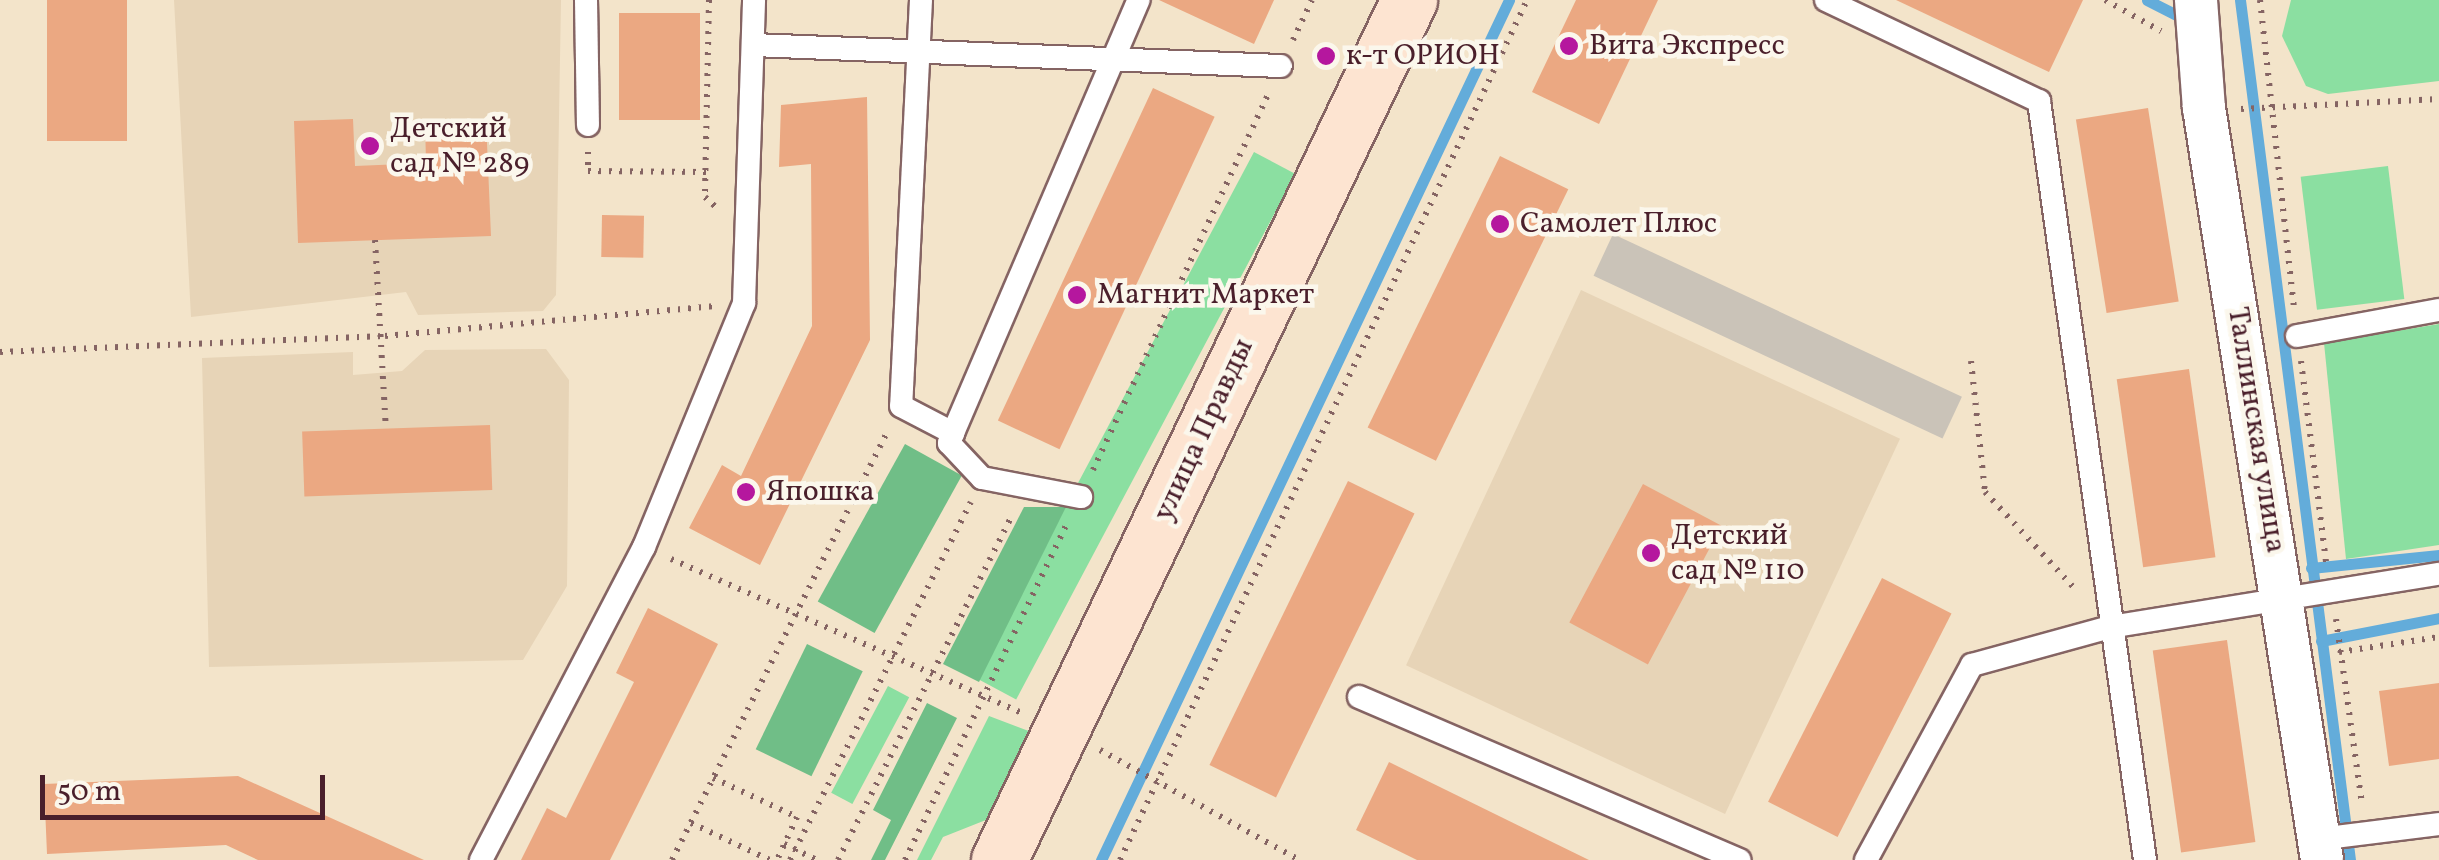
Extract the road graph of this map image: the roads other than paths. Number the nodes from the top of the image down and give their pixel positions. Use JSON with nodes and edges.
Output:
{"nodes":[{"id":1,"x":586,"y":0,"type":"edge"},
{"id":2,"x":754,"y":0,"type":"edge"},
{"id":3,"x":921,"y":0,"type":"edge"},
{"id":4,"x":1138,"y":0,"type":"edge"},
{"id":5,"x":1409,"y":0,"type":"edge"},
{"id":6,"x":1826,"y":0,"type":"edge"},
{"id":7,"x":2196,"y":0,"type":"edge"},
{"id":8,"x":753,"y":45,"type":"junction"},
{"id":9,"x":918,"y":46,"type":"junction"},
{"id":10,"x":1114,"y":58,"type":"junction"},
{"id":11,"x":1281,"y":66,"type":"road end"},
{"id":12,"x":588,"y":126,"type":"road end"},
{"id":13,"x":2439,"y":310,"type":"edge"},
{"id":14,"x":2298,"y":336,"type":"road end"},
{"id":15,"x":953,"y":433,"type":"junction"},
{"id":16,"x":1080,"y":497,"type":"road end"},
{"id":17,"x":2439,"y":574,"type":"edge"},
{"id":18,"x":2282,"y":593,"type":"junction"},
{"id":19,"x":2110,"y":626,"type":"junction"},
{"id":20,"x":1360,"y":697,"type":"dead end"},
{"id":21,"x":2439,"y":824,"type":"edge"},
{"id":22,"x":2321,"y":850,"type":"edge"},
{"id":23,"x":480,"y":860,"type":"edge"},
{"id":24,"x":1000,"y":860,"type":"edge"},
{"id":25,"x":1740,"y":860,"type":"edge"},
{"id":26,"x":1866,"y":860,"type":"edge"},
{"id":27,"x":2145,"y":860,"type":"edge"}],
"edges":[{"from":1,"to":12,"type":"lane"},
{"from":2,"to":8,"type":"lane"},
{"from":3,"to":9,"type":"lane"},
{"from":4,"to":10,"type":"lane"},
{"from":5,"to":24,"type":"main road","name":"улица Правды"},
{"from":6,"to":19,"type":"lane"},
{"from":7,"to":18,"type":"street","name":"Таллинская улица"},
{"from":8,"to":9,"type":"lane"},
{"from":8,"to":23,"type":"lane"},
{"from":9,"to":10,"type":"lane"},
{"from":9,"to":15,"type":"lane"},
{"from":10,"to":11,"type":"lane"},
{"from":10,"to":15,"type":"lane"},
{"from":13,"to":14,"type":"lane"},
{"from":15,"to":16,"type":"lane"},
{"from":17,"to":18,"type":"lane"},
{"from":18,"to":19,"type":"lane"},
{"from":18,"to":22,"type":"street","name":"Таллинская улица"},
{"from":19,"to":26,"type":"lane"},
{"from":19,"to":27,"type":"lane"},
{"from":20,"to":25,"type":"lane"},
{"from":21,"to":22,"type":"lane"}]}
